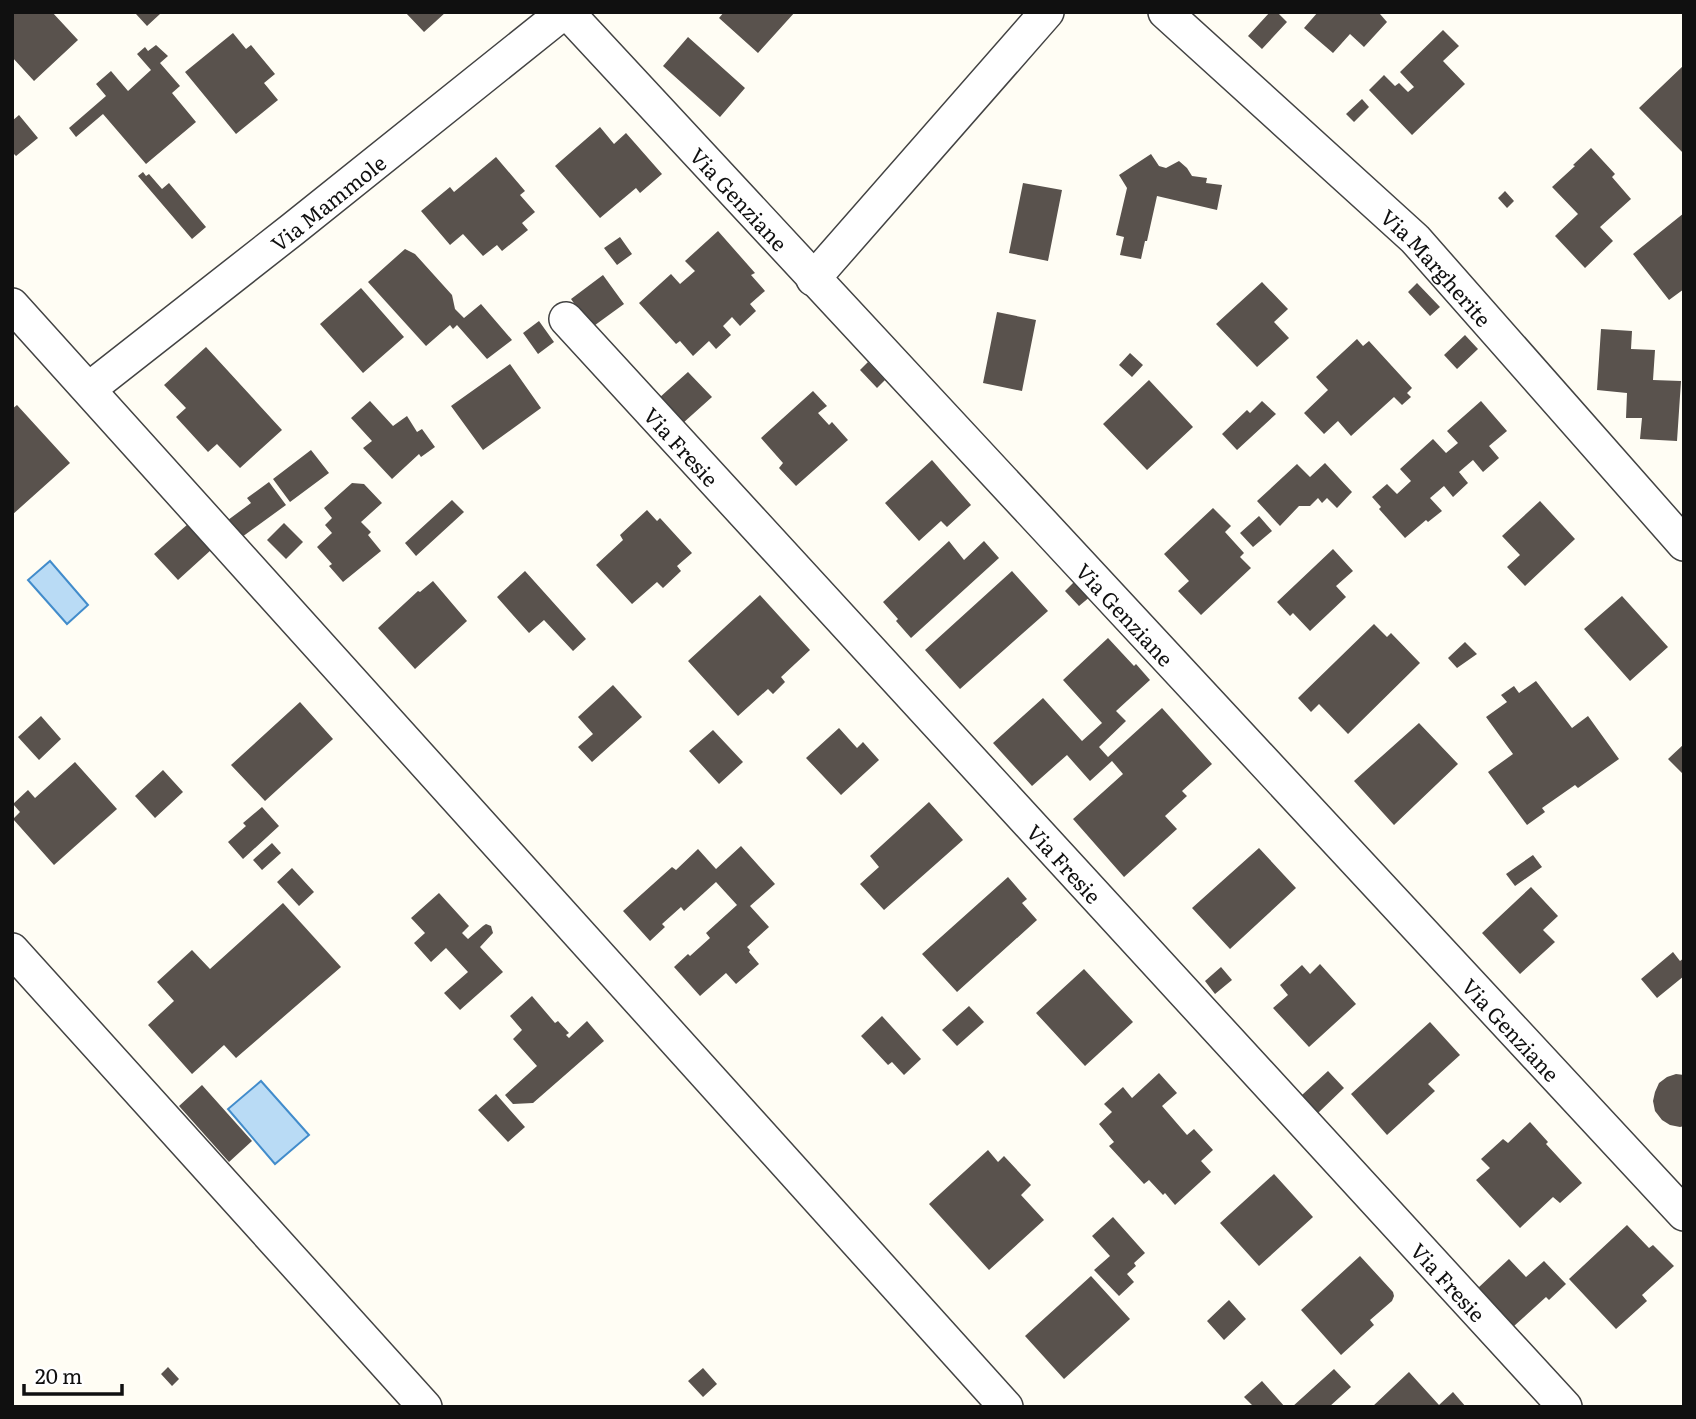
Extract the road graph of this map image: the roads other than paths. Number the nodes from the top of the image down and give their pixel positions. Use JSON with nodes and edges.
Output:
{"nodes":[{"id":1,"x":566,"y":12,"type":"edge"},
{"id":2,"x":1047,"y":12,"type":"edge"},
{"id":3,"x":1165,"y":12,"type":"edge"},
{"id":4,"x":813,"y":279,"type":"junction"},
{"id":5,"x":12,"y":305,"type":"edge"},
{"id":6,"x":566,"y":319,"type":"dead end"},
{"id":7,"x":89,"y":389,"type":"junction"},
{"id":8,"x":1684,"y":544,"type":"edge"},
{"id":9,"x":12,"y":950,"type":"edge"},
{"id":10,"x":1684,"y":1214,"type":"edge"},
{"id":11,"x":425,"y":1407,"type":"edge"},
{"id":12,"x":1006,"y":1407,"type":"edge"},
{"id":13,"x":1565,"y":1407,"type":"edge"}],
"edges":[{"from":1,"to":4,"type":"street","name":"Via Genziane"},
{"from":1,"to":7,"type":"street","name":"Via Mammole"},
{"from":2,"to":4,"type":"street"},
{"from":3,"to":8,"type":"street","name":"Via Margherite"},
{"from":4,"to":10,"type":"street","name":"Via Genziane"},
{"from":5,"to":7,"type":"street"},
{"from":6,"to":13,"type":"street","name":"Via Fresie"},
{"from":7,"to":12,"type":"street"},
{"from":9,"to":11,"type":"street"}]}
